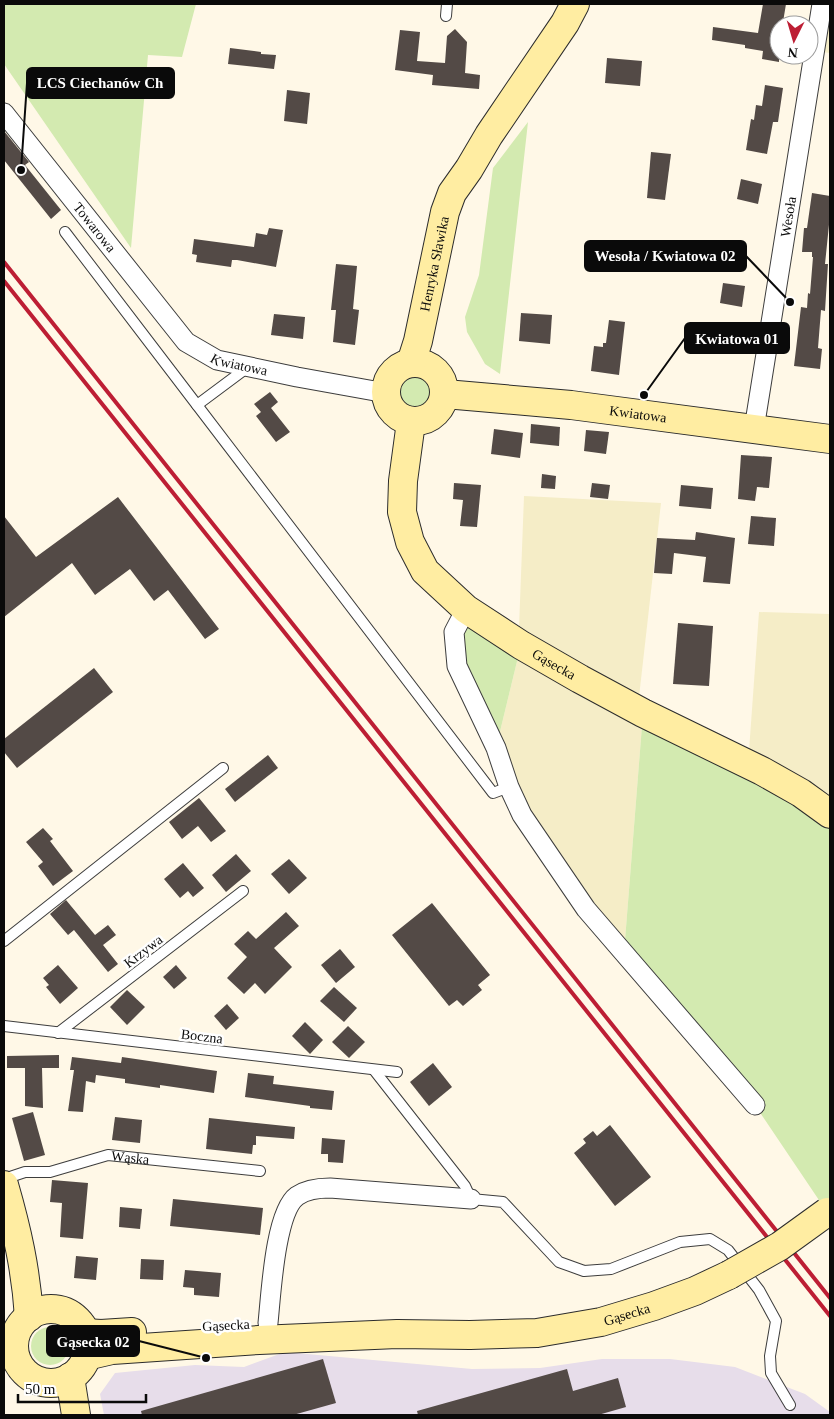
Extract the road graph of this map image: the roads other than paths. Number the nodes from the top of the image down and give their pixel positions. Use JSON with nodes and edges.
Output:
{"nodes":[{"id":1,"x":446,"y":4,"type":"edge"},
{"id":2,"x":574,"y":4,"type":"edge"},
{"id":3,"x":822,"y":4,"type":"edge"},
{"id":4,"x":446,"y":16,"type":"dead end"},
{"id":5,"x":4,"y":113,"type":"edge"},
{"id":6,"x":65,"y":232,"type":"dead end"},
{"id":7,"x":186,"y":342,"type":"joint"},
{"id":8,"x":420,"y":365,"type":"junction"},
{"id":9,"x":248,"y":367,"type":"junction"},
{"id":10,"x":386,"y":393,"type":"junction"},
{"id":11,"x":445,"y":394,"type":"junction"},
{"id":12,"x":197,"y":405,"type":"junction"},
{"id":13,"x":411,"y":422,"type":"junction"},
{"id":14,"x":754,"y":429,"type":"junction"},
{"id":15,"x":830,"y":439,"type":"edge"},
{"id":16,"x":466,"y":609,"type":"junction"},
{"id":17,"x":223,"y":768,"type":"dead end"},
{"id":18,"x":509,"y":787,"type":"junction"},
{"id":19,"x":830,"y":814,"type":"edge"},
{"id":20,"x":243,"y":891,"type":"dead end"},
{"id":21,"x":4,"y":941,"type":"edge"},
{"id":22,"x":4,"y":1026,"type":"edge"},
{"id":23,"x":58,"y":1033,"type":"junction"},
{"id":24,"x":374,"y":1070,"type":"junction"},
{"id":25,"x":397,"y":1072,"type":"dead end"},
{"id":26,"x":755,"y":1105,"type":"dead end"},
{"id":27,"x":260,"y":1171,"type":"dead end"},
{"id":28,"x":4,"y":1180,"type":"edge"},
{"id":29,"x":4,"y":1185,"type":"edge"},
{"id":30,"x":470,"y":1200,"type":"junction"},
{"id":31,"x":829,"y":1210,"type":"edge"},
{"id":32,"x":19,"y":1237,"type":"junction"},
{"id":33,"x":55,"y":1309,"type":"junction"},
{"id":34,"x":264,"y":1331,"type":"junction"},
{"id":35,"x":14,"y":1341,"type":"edge"},
{"id":36,"x":72,"y":1362,"type":"junction"},
{"id":37,"x":790,"y":1405,"type":"dead end"},
{"id":38,"x":64,"y":1415,"type":"edge"},
{"id":39,"x":76,"y":1415,"type":"edge"}],
"edges":[{"from":1,"to":4,"type":"lane"},
{"from":2,"to":8,"type":"main road","name":"Henryka Sławika"},
{"from":3,"to":14,"type":"street","name":"Wesoła"},
{"from":5,"to":7,"type":"street","name":"Towarowa"},
{"from":6,"to":12,"type":"lane"},
{"from":7,"to":9,"type":"street","name":"Kwiatowa"},
{"from":8,"to":10,"type":"main road"},
{"from":8,"to":11,"type":"main road"},
{"from":9,"to":10,"type":"street","name":"Kwiatowa"},
{"from":9,"to":12,"type":"lane"},
{"from":10,"to":13,"type":"main road"},
{"from":11,"to":13,"type":"main road"},
{"from":11,"to":14,"type":"main road","name":"Kwiatowa"},
{"from":12,"to":18,"type":"lane"},
{"from":13,"to":16,"type":"main road","name":"Gąsecka"},
{"from":14,"to":15,"type":"main road","name":"Kwiatowa"},
{"from":16,"to":18,"type":"street"},
{"from":16,"to":19,"type":"main road","name":"Gąsecka"},
{"from":17,"to":21,"type":"lane"},
{"from":18,"to":26,"type":"street"},
{"from":20,"to":23,"type":"lane","name":"Krzywa"},
{"from":22,"to":23,"type":"lane","name":"Boczna"},
{"from":23,"to":24,"type":"lane","name":"Boczna"},
{"from":24,"to":25,"type":"lane","name":"Boczna"},
{"from":24,"to":30,"type":"lane"},
{"from":27,"to":28,"type":"lane","name":"Wąska"},
{"from":29,"to":32,"type":"main road"},
{"from":30,"to":34,"type":"street"},
{"from":30,"to":37,"type":"lane"},
{"from":31,"to":34,"type":"main road","name":"Gąsecka","bridge":true},
{"from":32,"to":33,"type":"main road"},
{"from":32,"to":35,"type":"main road"},
{"from":33,"to":35,"type":"main road"},
{"from":33,"to":36,"type":"main road"},
{"from":34,"to":36,"type":"main road","name":"Gąsecka"},
{"from":35,"to":36,"type":"main road"},
{"from":36,"to":38,"type":"main road"},
{"from":36,"to":39,"type":"main road"}]}
